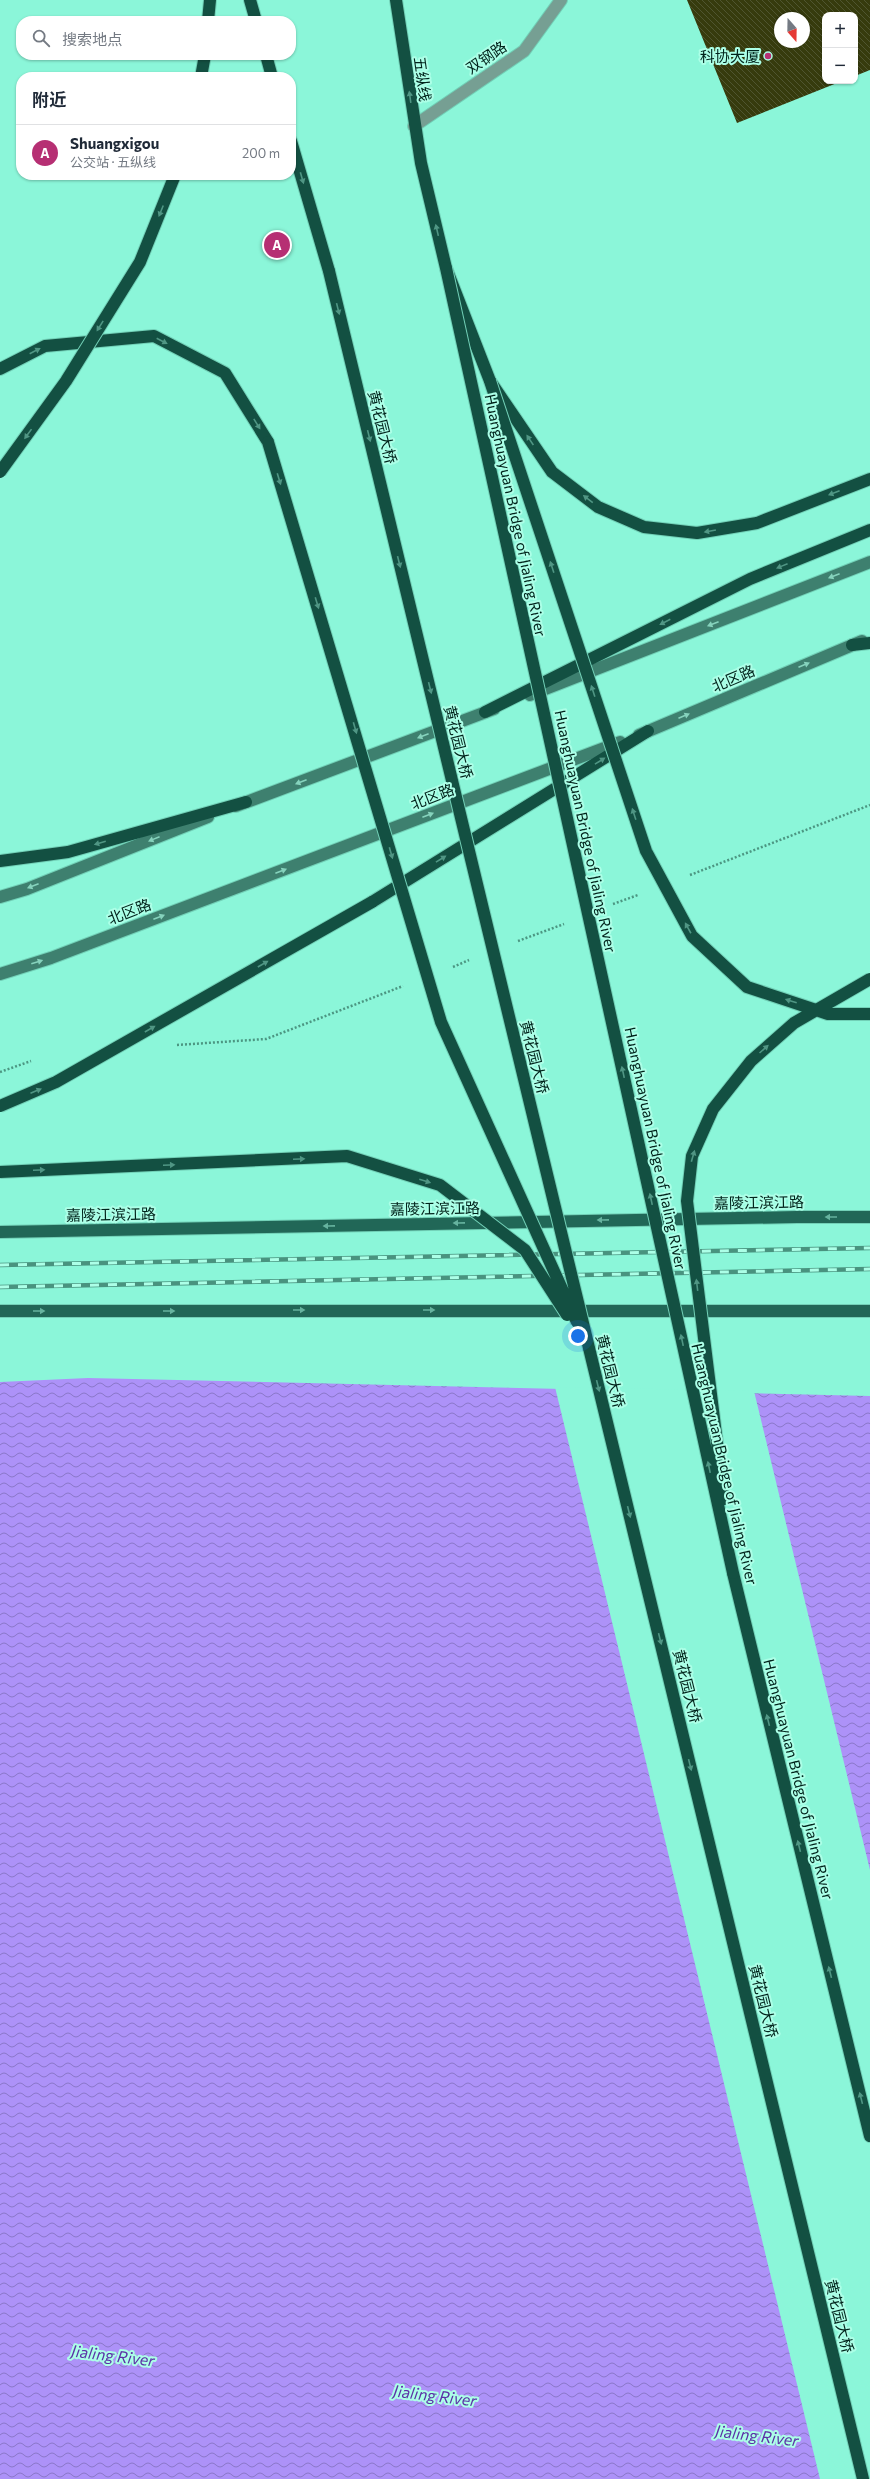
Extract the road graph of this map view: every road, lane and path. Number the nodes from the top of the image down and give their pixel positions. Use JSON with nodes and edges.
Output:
{"nodes":[{"id":1,"x":210,"y":0,"type":"edge"},
{"id":2,"x":250,"y":0,"type":"edge"},
{"id":3,"x":396,"y":0,"type":"edge"},
{"id":4,"x":561,"y":0,"type":"edge"},
{"id":5,"x":208,"y":16,"type":"edge"},
{"id":6,"x":255,"y":16,"type":"edge"},
{"id":7,"x":204,"y":60,"type":"edge"},
{"id":8,"x":267,"y":60,"type":"edge"},
{"id":9,"x":202,"y":72,"type":"edge"},
{"id":10,"x":271,"y":72,"type":"edge"},
{"id":11,"x":414,"y":126,"type":"junction"},
{"id":12,"x":296,"y":157,"type":"edge"},
{"id":13,"x":421,"y":163,"type":"joint"},
{"id":14,"x":173,"y":180,"type":"edge"},
{"id":15,"x":446,"y":268,"type":"junction"},
{"id":16,"x":0,"y":369,"type":"edge"},
{"id":17,"x":490,"y":381,"type":"junction"},
{"id":18,"x":0,"y":472,"type":"edge"},
{"id":19,"x":870,"y":478,"type":"edge"},
{"id":20,"x":870,"y":530,"type":"edge"},
{"id":21,"x":870,"y":562,"type":"edge"},
{"id":22,"x":870,"y":637,"type":"edge"},
{"id":23,"x":870,"y":643,"type":"edge"},
{"id":24,"x":852,"y":645,"type":"junction"},
{"id":25,"x":486,"y":712,"type":"junction"},
{"id":26,"x":648,"y":731,"type":"junction"},
{"id":27,"x":246,"y":802,"type":"junction"},
{"id":28,"x":0,"y":861,"type":"edge"},
{"id":29,"x":0,"y":897,"type":"edge"},
{"id":30,"x":0,"y":974,"type":"edge"},
{"id":31,"x":870,"y":979,"type":"edge"},
{"id":32,"x":870,"y":1014,"type":"edge"},
{"id":33,"x":0,"y":1106,"type":"edge"},
{"id":34,"x":0,"y":1172,"type":"edge"},
{"id":35,"x":870,"y":1217,"type":"edge"},
{"id":36,"x":0,"y":1232,"type":"edge"},
{"id":37,"x":0,"y":1311,"type":"edge"},
{"id":38,"x":870,"y":1311,"type":"edge"},
{"id":39,"x":589,"y":1348,"type":"junction"},
{"id":40,"x":733,"y":1573,"type":"junction"},
{"id":41,"x":870,"y":2136,"type":"edge"},
{"id":42,"x":863,"y":2479,"type":"edge"}],
"edges":[{"from":1,"to":5,"type":"highway"},
{"from":2,"to":6,"type":"highway"},
{"from":11,"to":3,"type":"highway","name":"五纵线","one_way":true},
{"from":4,"to":11,"type":"street","name":"双钢路"},
{"from":7,"to":9,"type":"highway"},
{"from":8,"to":10,"type":"highway"},
{"from":11,"to":13,"type":"highway","name":"五纵线"},
{"from":12,"to":39,"type":"highway","name":"黄花园大桥","one_way":true,"bridge":true},
{"from":15,"to":13,"type":"highway","name":"Huanghuayuan Bridge of Jialing River","one_way":true},
{"from":14,"to":18,"type":"highway","one_way":true,"bridge":true},
{"from":15,"to":17,"type":"highway","bridge":true},
{"from":40,"to":15,"type":"highway","name":"Huanghuayuan Bridge of Jialing River","one_way":true,"bridge":true},
{"from":16,"to":39,"type":"highway","one_way":true,"bridge":true},
{"from":19,"to":17,"type":"highway","one_way":true,"bridge":true},
{"from":32,"to":17,"type":"highway","one_way":true,"bridge":true},
{"from":20,"to":25,"type":"highway","one_way":true},
{"from":21,"to":25,"type":"main road","one_way":true},
{"from":22,"to":24,"type":"main road","name":"北区路"},
{"from":23,"to":24,"type":"highway"},
{"from":26,"to":24,"type":"main road","name":"北区路","one_way":true},
{"from":25,"to":27,"type":"main road","one_way":true},
{"from":30,"to":26,"type":"main road","name":"北区路","one_way":true},
{"from":33,"to":26,"type":"highway","one_way":true,"bridge":true},
{"from":27,"to":28,"type":"highway","one_way":true},
{"from":27,"to":29,"type":"main road","one_way":true},
{"from":40,"to":31,"type":"highway","one_way":true,"bridge":true},
{"from":34,"to":39,"type":"highway","one_way":true,"bridge":true},
{"from":35,"to":36,"type":"main road","name":"嘉陵江滨江路","one_way":true},
{"from":37,"to":38,"type":"main road","one_way":true},
{"from":39,"to":42,"type":"highway","name":"黄花园大桥","one_way":true},
{"from":41,"to":40,"type":"highway","name":"Huanghuayuan Bridge of Jialing River","one_way":true}]}
